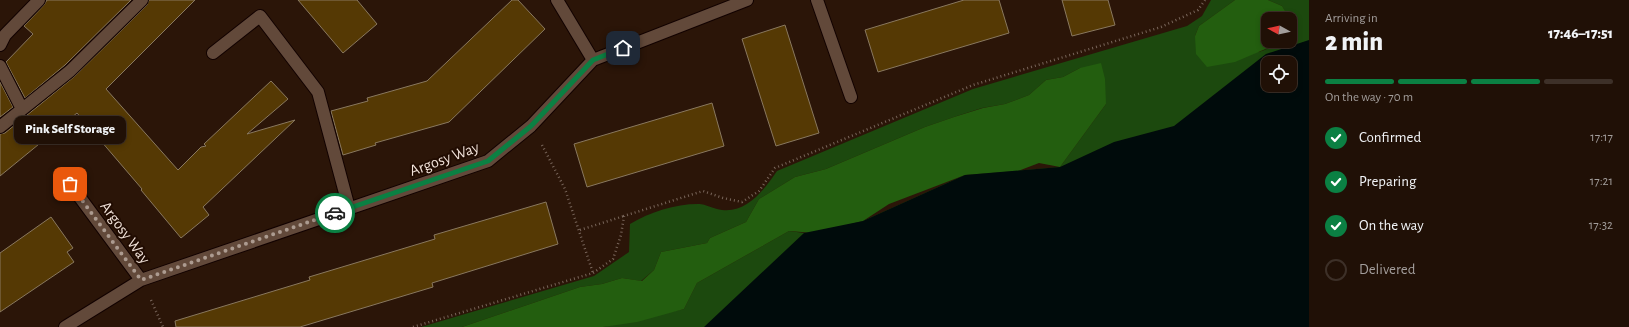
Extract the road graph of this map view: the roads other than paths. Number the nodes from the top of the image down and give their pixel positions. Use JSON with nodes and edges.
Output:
{"nodes":[{"id":1,"x":39,"y":0,"type":"edge"},
{"id":2,"x":142,"y":0,"type":"edge"},
{"id":3,"x":557,"y":0,"type":"edge"},
{"id":4,"x":747,"y":0,"type":"edge"},
{"id":5,"x":817,"y":0,"type":"edge"},
{"id":6,"x":0,"y":45,"type":"edge"},
{"id":7,"x":213,"y":53,"type":"dead end"},
{"id":8,"x":593,"y":60,"type":"junction"},
{"id":9,"x":0,"y":66,"type":"edge"},
{"id":10,"x":851,"y":97,"type":"dead end"},
{"id":11,"x":22,"y":109,"type":"junction"},
{"id":12,"x":0,"y":126,"type":"edge"},
{"id":13,"x":70,"y":184,"type":"dead end"},
{"id":14,"x":350,"y":208,"type":"junction"},
{"id":15,"x":141,"y":280,"type":"junction"},
{"id":16,"x":65,"y":327,"type":"edge"}],
"edges":[{"from":1,"to":6,"type":"street"},
{"from":2,"to":11,"type":"street"},
{"from":3,"to":8,"type":"street"},
{"from":4,"to":8,"type":"street","name":"Argosy Way"},
{"from":5,"to":10,"type":"street"},
{"from":7,"to":14,"type":"street"},
{"from":8,"to":14,"type":"street","name":"Argosy Way"},
{"from":9,"to":11,"type":"street"},
{"from":11,"to":12,"type":"street"},
{"from":13,"to":15,"type":"street","name":"Argosy Way"},
{"from":14,"to":15,"type":"street","name":"Argosy Way"},
{"from":15,"to":16,"type":"street","name":"Argosy Way"}]}
